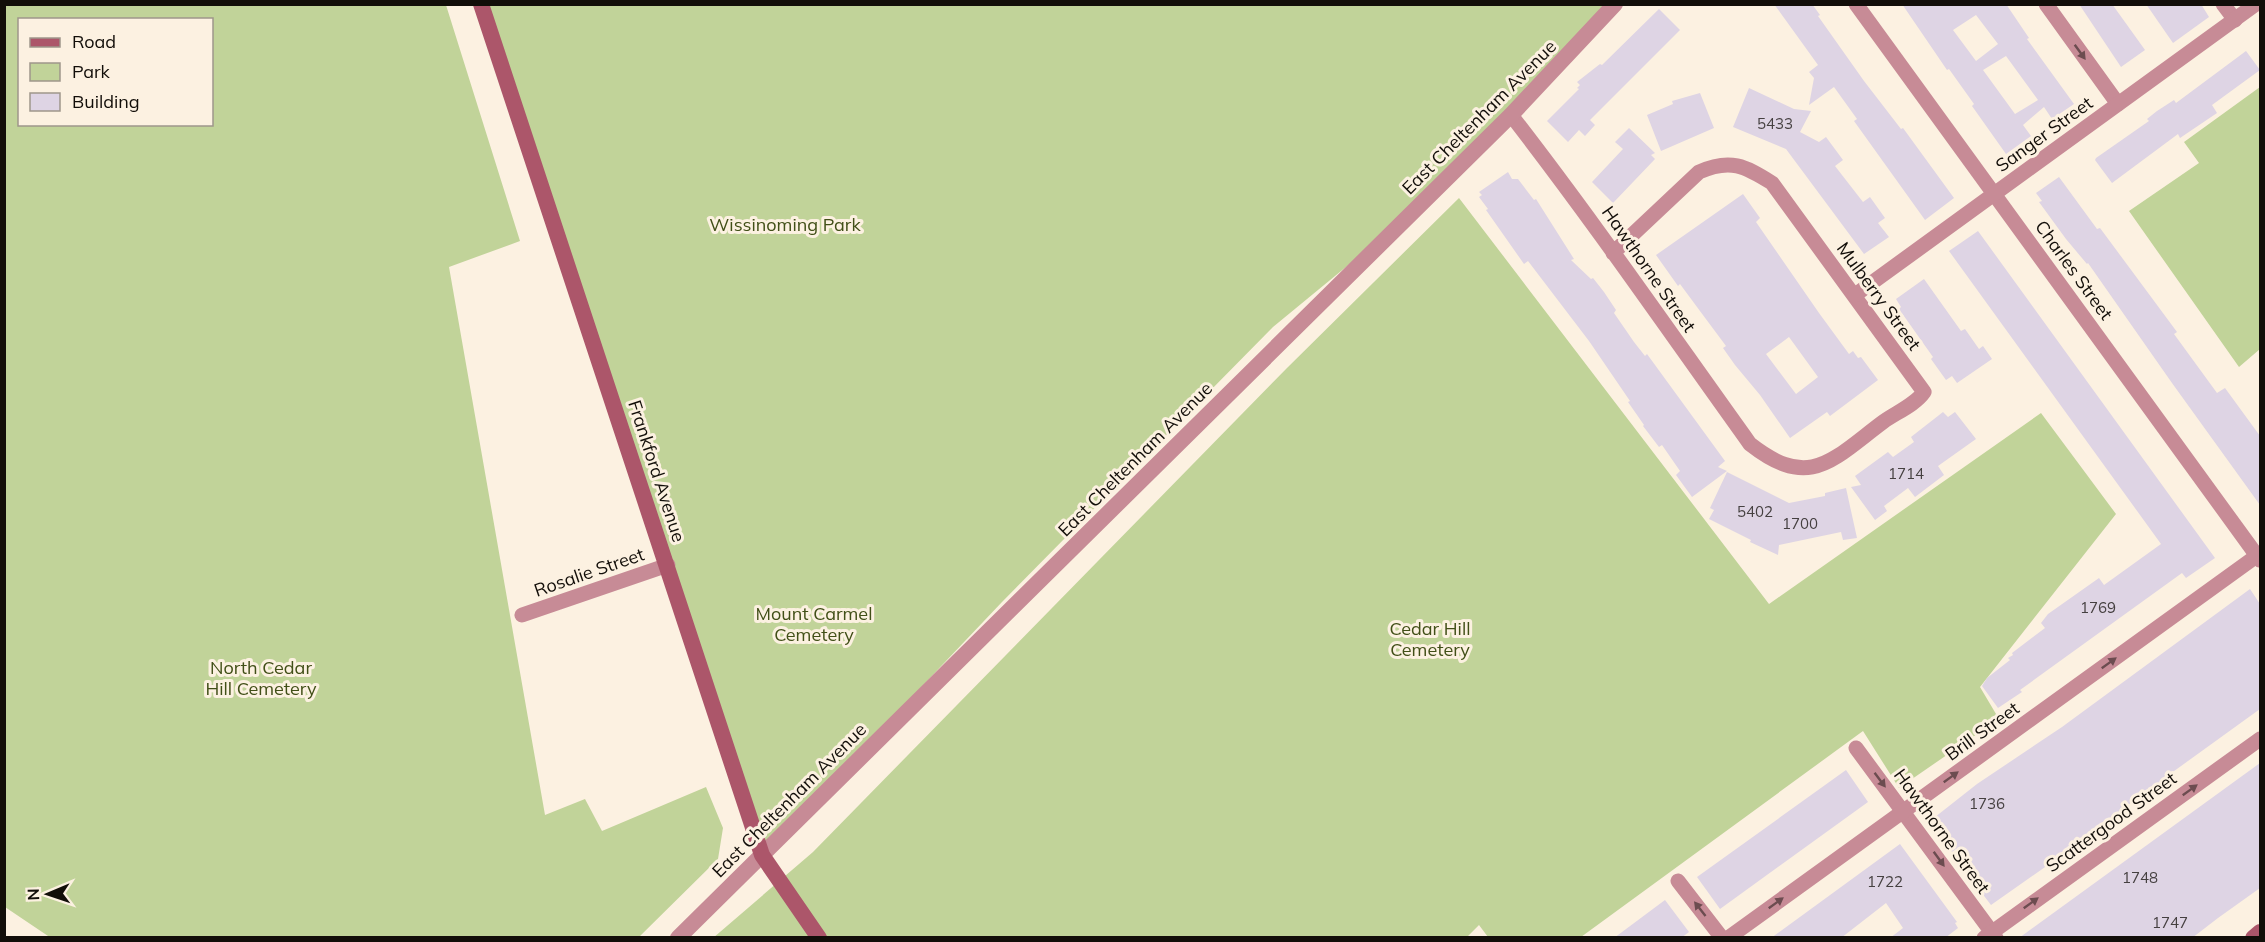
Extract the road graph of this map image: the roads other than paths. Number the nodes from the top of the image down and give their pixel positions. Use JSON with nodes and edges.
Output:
{"nodes":[{"id":1,"x":481,"y":4,"type":"edge"},
{"id":2,"x":1615,"y":4,"type":"edge"},
{"id":3,"x":1856,"y":4,"type":"edge"},
{"id":4,"x":2046,"y":4,"type":"edge"},
{"id":5,"x":2223,"y":4,"type":"edge"},
{"id":6,"x":2256,"y":4,"type":"edge"},
{"id":7,"x":2235,"y":20,"type":"junction"},
{"id":8,"x":2118,"y":104,"type":"junction"},
{"id":9,"x":1512,"y":115,"type":"junction"},
{"id":10,"x":1995,"y":195,"type":"junction"},
{"id":11,"x":1613,"y":253,"type":"junction"},
{"id":12,"x":1855,"y":296,"type":"junction"},
{"id":13,"x":1891,"y":416,"type":"joint"},
{"id":14,"x":2259,"y":557,"type":"edge"},
{"id":15,"x":668,"y":565,"type":"junction"},
{"id":16,"x":522,"y":615,"type":"dead end"},
{"id":17,"x":2260,"y":739,"type":"edge"},
{"id":18,"x":1856,"y":748,"type":"dead end"},
{"id":19,"x":1904,"y":812,"type":"junction"},
{"id":20,"x":762,"y":855,"type":"junction"},
{"id":21,"x":1678,"y":881,"type":"dead end"},
{"id":22,"x":2260,"y":932,"type":"edge"},
{"id":23,"x":1991,"y":936,"type":"edge"},
{"id":24,"x":678,"y":938,"type":"edge"},
{"id":25,"x":819,"y":938,"type":"edge"},
{"id":26,"x":1722,"y":938,"type":"edge"},
{"id":27,"x":1728,"y":938,"type":"edge"},
{"id":28,"x":2253,"y":938,"type":"edge"}],
"edges":[{"from":1,"to":15,"type":"main road","name":"Frankford Avenue"},
{"from":2,"to":9,"type":"street","name":"East Cheltenham Avenue"},
{"from":3,"to":10,"type":"street","name":"Charles Street"},
{"from":4,"to":8,"type":"street","one_way":true},
{"from":5,"to":7,"type":"street"},
{"from":6,"to":7,"type":"street","name":"Sanger Street"},
{"from":7,"to":8,"type":"street","name":"Sanger Street"},
{"from":8,"to":10,"type":"street","name":"Sanger Street"},
{"from":9,"to":11,"type":"street","name":"Hawthorne Street"},
{"from":9,"to":20,"type":"street","name":"East Cheltenham Avenue"},
{"from":10,"to":12,"type":"street","name":"Sanger Street"},
{"from":10,"to":14,"type":"street","name":"Charles Street"},
{"from":11,"to":12,"type":"street","name":"Mulberry Street"},
{"from":11,"to":13,"type":"street","name":"Hawthorne Street"},
{"from":12,"to":13,"type":"street","name":"Mulberry Street"},
{"from":19,"to":14,"type":"street","name":"Brill Street","one_way":true},
{"from":15,"to":16,"type":"street","name":"Rosalie Street"},
{"from":15,"to":20,"type":"main road","name":"Frankford Avenue"},
{"from":23,"to":17,"type":"street","name":"Scattergood Street","one_way":true},
{"from":18,"to":19,"type":"street","name":"Hawthorne Street","one_way":true},
{"from":19,"to":23,"type":"street","name":"Hawthorne Street","one_way":true},
{"from":27,"to":19,"type":"street","name":"Brill Street","one_way":true},
{"from":20,"to":24,"type":"street","name":"East Cheltenham Avenue"},
{"from":20,"to":25,"type":"main road","name":"Frankford Avenue"},
{"from":26,"to":21,"type":"street","one_way":true},
{"from":22,"to":28,"type":"main road"}]}
